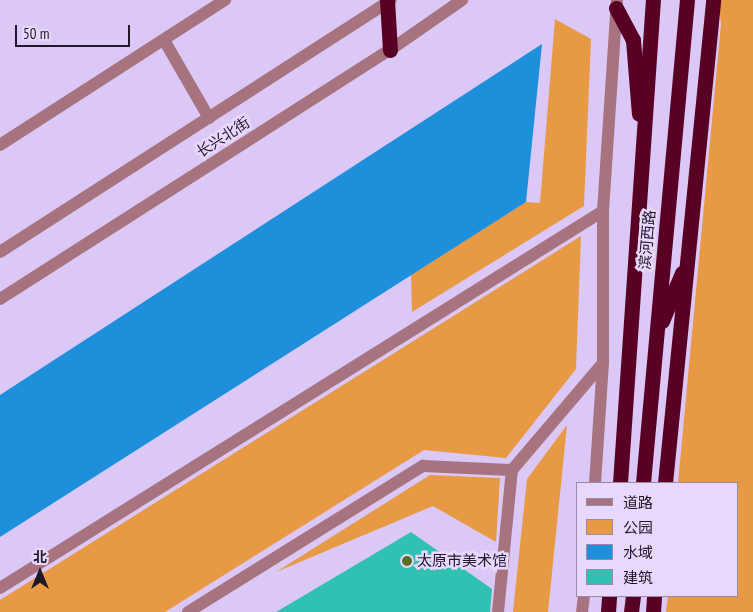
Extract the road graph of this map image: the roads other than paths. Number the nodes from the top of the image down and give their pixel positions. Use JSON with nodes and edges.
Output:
{"nodes":[{"id":1,"x":225,"y":0,"type":"edge"},
{"id":2,"x":462,"y":0,"type":"edge"},
{"id":3,"x":652,"y":0,"type":"edge"},
{"id":4,"x":687,"y":0,"type":"edge"},
{"id":5,"x":714,"y":0,"type":"edge"},
{"id":6,"x":388,"y":1,"type":"edge"},
{"id":7,"x":612,"y":3,"type":"edge"},
{"id":8,"x":164,"y":40,"type":"junction"},
{"id":9,"x":390,"y":50,"type":"junction"},
{"id":10,"x":209,"y":118,"type":"junction"},
{"id":11,"x":0,"y":144,"type":"edge"},
{"id":12,"x":642,"y":160,"type":"junction"},
{"id":13,"x":603,"y":211,"type":"junction"},
{"id":14,"x":0,"y":252,"type":"edge"},
{"id":15,"x":688,"y":256,"type":"junction"},
{"id":16,"x":0,"y":298,"type":"edge"},
{"id":17,"x":656,"y":336,"type":"junction"},
{"id":18,"x":603,"y":363,"type":"junction"},
{"id":19,"x":649,"y":417,"type":"junction"},
{"id":20,"x":512,"y":470,"type":"junction"},
{"id":21,"x":594,"y":482,"type":"edge"},
{"id":22,"x":620,"y":482,"type":"edge"},
{"id":23,"x":643,"y":482,"type":"edge"},
{"id":24,"x":664,"y":482,"type":"edge"},
{"id":25,"x":664,"y":482,"type":"edge"},
{"id":26,"x":0,"y":588,"type":"edge"},
{"id":27,"x":584,"y":597,"type":"edge"},
{"id":28,"x":609,"y":597,"type":"edge"},
{"id":29,"x":633,"y":597,"type":"edge"},
{"id":30,"x":654,"y":597,"type":"edge"},
{"id":31,"x":188,"y":612,"type":"edge"},
{"id":32,"x":498,"y":612,"type":"edge"},
{"id":33,"x":582,"y":612,"type":"edge"},
{"id":34,"x":608,"y":612,"type":"edge"},
{"id":35,"x":631,"y":612,"type":"edge"},
{"id":36,"x":653,"y":612,"type":"edge"}],
"edges":[{"from":1,"to":8,"type":"street"},
{"from":2,"to":9,"type":"street","name":"长兴北街"},
{"from":3,"to":12,"type":"highway","name":"滨河西路"},
{"from":4,"to":17,"type":"highway","name":"滨河西路"},
{"from":5,"to":15,"type":"highway"},
{"from":6,"to":9,"type":"highway"},
{"from":6,"to":10,"type":"street","name":"长兴北街"},
{"from":7,"to":12,"type":"highway"},
{"from":7,"to":13,"type":"street"},
{"from":8,"to":10,"type":"street"},
{"from":8,"to":11,"type":"street"},
{"from":9,"to":16,"type":"street","name":"长兴北街"},
{"from":10,"to":14,"type":"street","name":"长兴北街"},
{"from":12,"to":22,"type":"highway","name":"滨河西路"},
{"from":13,"to":18,"type":"street"},
{"from":13,"to":26,"type":"street"},
{"from":15,"to":17,"type":"highway"},
{"from":15,"to":24,"type":"highway"},
{"from":17,"to":19,"type":"highway","name":"滨河西路"},
{"from":18,"to":20,"type":"street"},
{"from":18,"to":21,"type":"street"},
{"from":19,"to":23,"type":"highway","name":"滨河西路"},
{"from":19,"to":25,"type":"highway"},
{"from":20,"to":31,"type":"street"},
{"from":20,"to":32,"type":"street"},
{"from":27,"to":33,"type":"street"},
{"from":28,"to":34,"type":"highway"},
{"from":29,"to":35,"type":"highway"},
{"from":30,"to":36,"type":"highway"}]}
